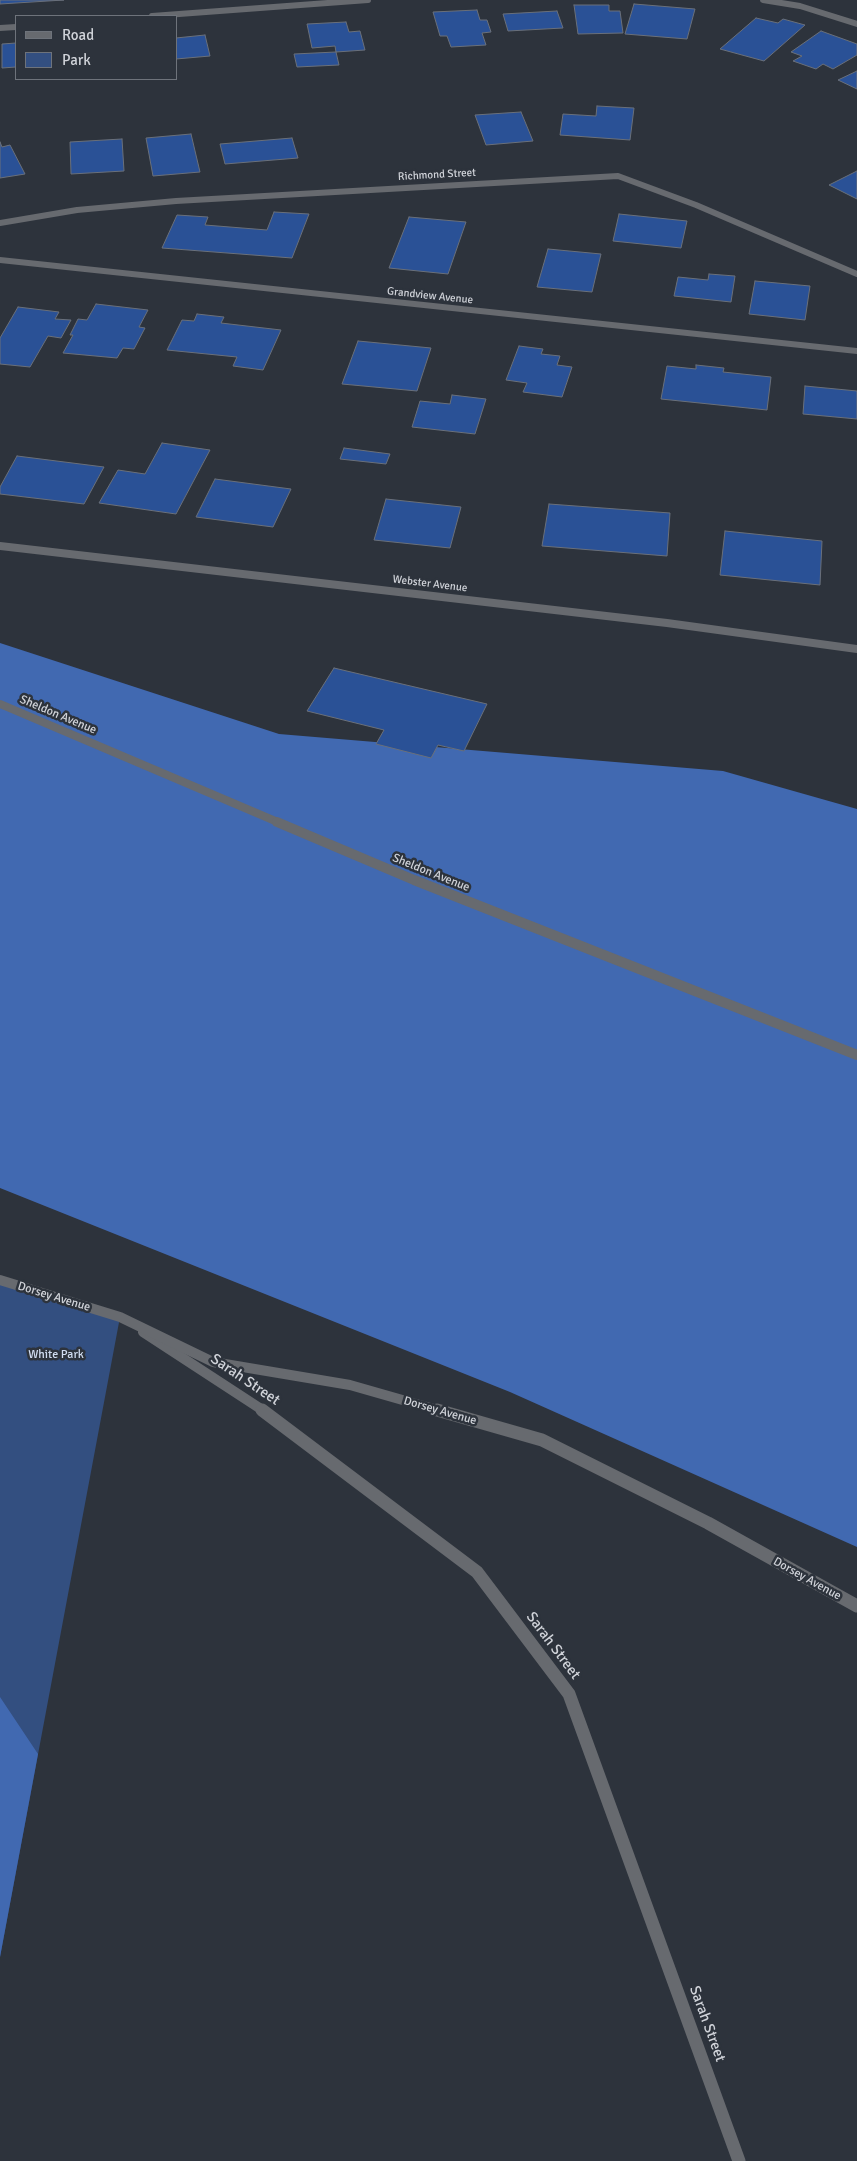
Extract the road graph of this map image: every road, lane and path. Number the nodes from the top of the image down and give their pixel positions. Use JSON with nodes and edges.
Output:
{"nodes":[{"id":1,"x":368,"y":0,"type":"edge"},
{"id":2,"x":762,"y":0,"type":"edge"},
{"id":3,"x":166,"y":15,"type":"edge"},
{"id":4,"x":857,"y":24,"type":"edge"},
{"id":5,"x":15,"y":26,"type":"edge"},
{"id":6,"x":0,"y":28,"type":"edge"},
{"id":7,"x":0,"y":223,"type":"edge"},
{"id":8,"x":0,"y":260,"type":"edge"},
{"id":9,"x":857,"y":274,"type":"edge"},
{"id":10,"x":857,"y":351,"type":"edge"},
{"id":11,"x":0,"y":546,"type":"edge"},
{"id":12,"x":857,"y":649,"type":"edge"},
{"id":13,"x":0,"y":704,"type":"edge"},
{"id":14,"x":857,"y":1055,"type":"edge"},
{"id":15,"x":0,"y":1280,"type":"edge"},
{"id":16,"x":120,"y":1317,"type":"junction"},
{"id":17,"x":857,"y":1606,"type":"edge"},
{"id":18,"x":739,"y":2161,"type":"edge"}],
"edges":[{"from":1,"to":3,"type":"street"},
{"from":2,"to":4,"type":"street"},
{"from":5,"to":6,"type":"street"},
{"from":7,"to":9,"type":"street","name":"Richmond Street"},
{"from":8,"to":10,"type":"street","name":"Grandview Avenue"},
{"from":11,"to":12,"type":"street","name":"Webster Avenue"},
{"from":13,"to":14,"type":"street","name":"Sheldon Avenue"},
{"from":15,"to":16,"type":"street","name":"Dorsey Avenue"},
{"from":16,"to":17,"type":"street","name":"Dorsey Avenue"},
{"from":16,"to":18,"type":"street","name":"Sarah Street"}]}
